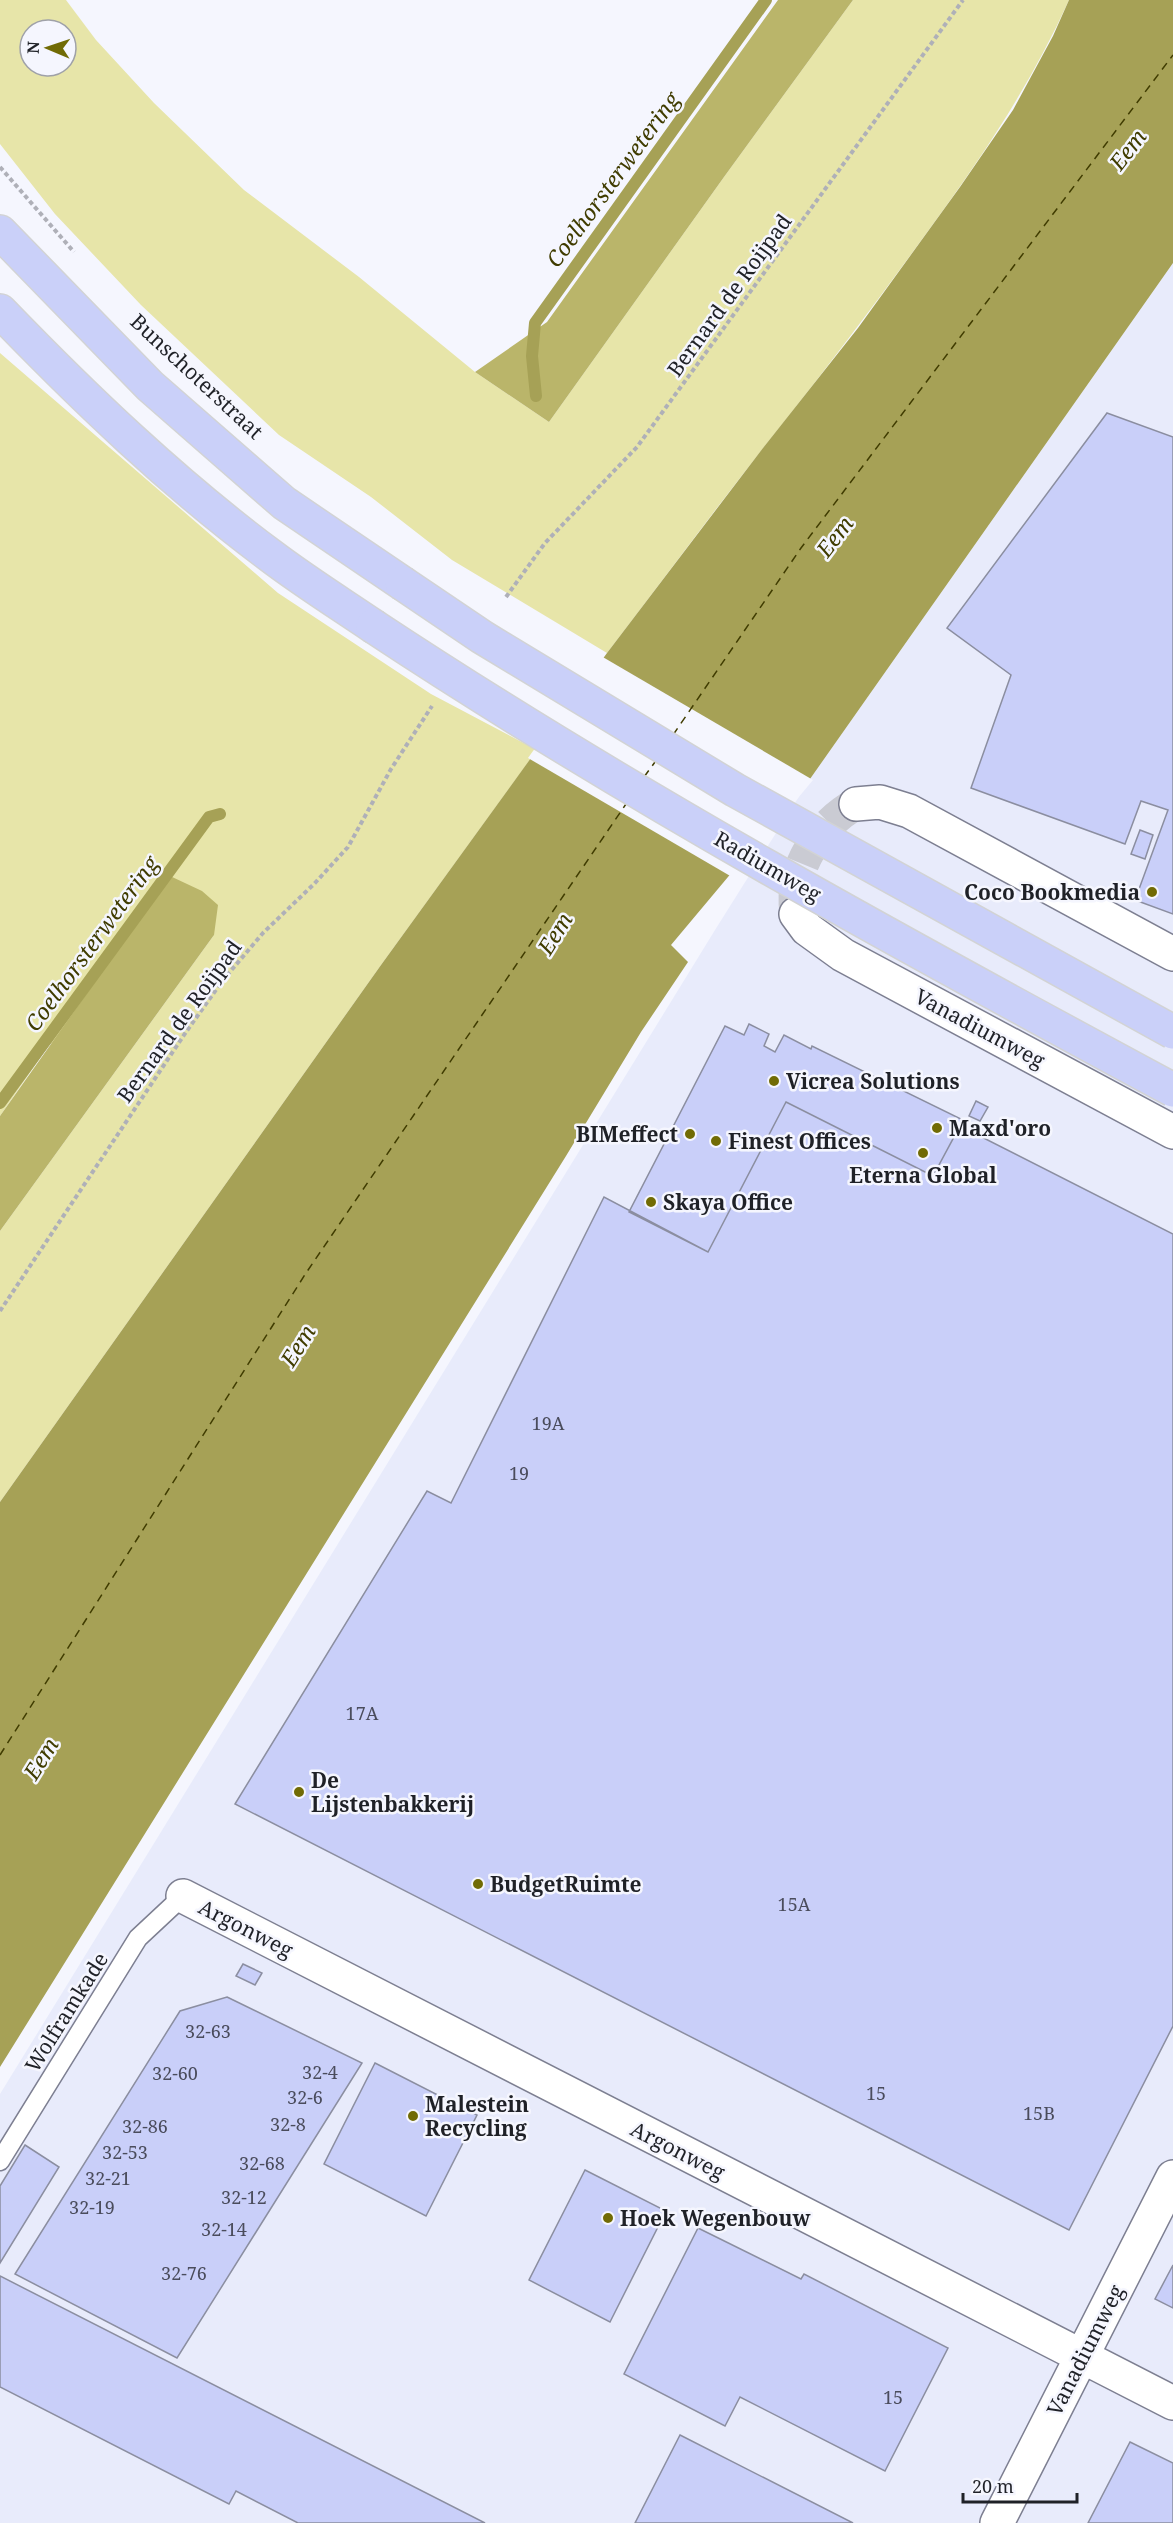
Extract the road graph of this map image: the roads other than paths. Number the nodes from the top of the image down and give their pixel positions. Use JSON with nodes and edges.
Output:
{"nodes":[{"id":1,"x":0,"y":232,"type":"edge"},
{"id":2,"x":0,"y":311,"type":"edge"},
{"id":3,"x":856,"y":804,"type":"tunnel mouth"},
{"id":4,"x":796,"y":914,"type":"tunnel mouth"},
{"id":5,"x":1173,"y":954,"type":"edge"},
{"id":6,"x":1173,"y":1032,"type":"edge"},
{"id":7,"x":1173,"y":1090,"type":"edge"},
{"id":8,"x":1173,"y":1132,"type":"edge"},
{"id":9,"x":183,"y":1896,"type":"joint"},
{"id":10,"x":0,"y":2162,"type":"edge"},
{"id":11,"x":1173,"y":2177,"type":"edge"},
{"id":12,"x":1081,"y":2356,"type":"junction"},
{"id":13,"x":1173,"y":2403,"type":"edge"},
{"id":14,"x":997,"y":2523,"type":"edge"}],
"edges":[{"from":1,"to":6,"type":"main road","name":"Bunschoterstraat","bridge":true},
{"from":2,"to":7,"type":"main road","name":"Radiumweg","bridge":true},
{"from":3,"to":5,"type":"street"},
{"from":4,"to":8,"type":"street","name":"Vanadiumweg"},
{"from":9,"to":10,"type":"lane","name":"Wolframkade"},
{"from":9,"to":12,"type":"street","name":"Argonweg"},
{"from":11,"to":12,"type":"street","name":"Vanadiumweg"},
{"from":12,"to":13,"type":"street","name":"Argonweg"},
{"from":12,"to":14,"type":"street","name":"Vanadiumweg"}]}
